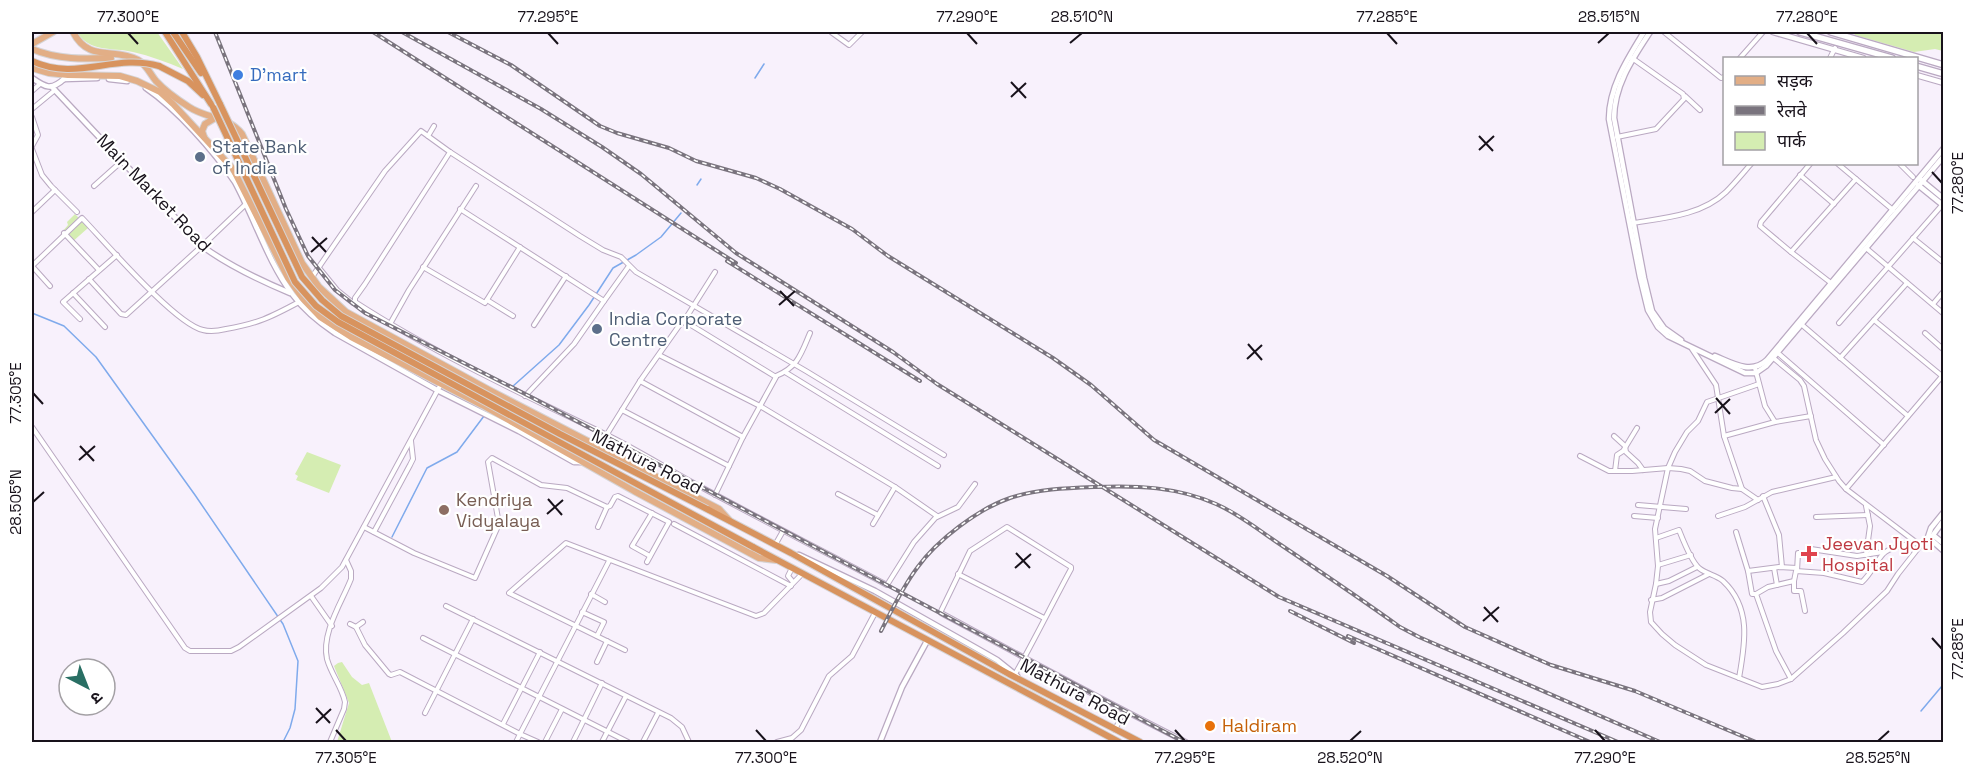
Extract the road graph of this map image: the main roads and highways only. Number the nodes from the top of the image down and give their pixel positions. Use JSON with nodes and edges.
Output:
{"nodes":[{"id":1,"x":53,"y":32,"type":"edge"},
{"id":2,"x":73,"y":32,"type":"edge"},
{"id":3,"x":165,"y":32,"type":"edge"},
{"id":4,"x":173,"y":32,"type":"edge"},
{"id":5,"x":182,"y":32,"type":"edge"},
{"id":6,"x":1800,"y":32,"type":"edge"},
{"id":7,"x":1831,"y":32,"type":"edge"},
{"id":8,"x":32,"y":48,"type":"edge"},
{"id":9,"x":124,"y":57,"type":"junction"},
{"id":10,"x":1889,"y":57,"type":"edge"},
{"id":11,"x":1917,"y":57,"type":"edge"},
{"id":12,"x":1918,"y":57,"type":"edge"},
{"id":13,"x":32,"y":61,"type":"edge"},
{"id":14,"x":1944,"y":65,"type":"edge"},
{"id":15,"x":1918,"y":66,"type":"edge"},
{"id":16,"x":32,"y":68,"type":"edge"},
{"id":17,"x":1944,"y":74,"type":"edge"},
{"id":18,"x":216,"y":95,"type":"junction"},
{"id":19,"x":211,"y":104,"type":"junction"},
{"id":20,"x":220,"y":118,"type":"junction"},
{"id":21,"x":205,"y":140,"type":"junction"},
{"id":22,"x":253,"y":158,"type":"junction"},
{"id":23,"x":233,"y":169,"type":"junction"},
{"id":24,"x":416,"y":351,"type":"junction"},
{"id":25,"x":404,"y":368,"type":"junction"},
{"id":26,"x":470,"y":380,"type":"junction"},
{"id":27,"x":460,"y":394,"type":"junction"},
{"id":28,"x":730,"y":521,"type":"junction"},
{"id":29,"x":778,"y":561,"type":"junction"},
{"id":30,"x":1119,"y":742,"type":"edge"},
{"id":31,"x":1140,"y":742,"type":"edge"}],
"edges":[{"from":1,"to":8,"type":"main road"},
{"from":2,"to":9,"type":"main road"},
{"from":3,"to":19,"type":"highway"},
{"from":4,"to":18,"type":"highway"},
{"from":5,"to":18,"type":"highway","name":"Mathura Road"},
{"from":6,"to":10,"type":"main road"},
{"from":7,"to":11,"type":"main road"},
{"from":8,"to":9,"type":"main road"},
{"from":9,"to":20,"type":"main road","name":"Mathura Road"},
{"from":12,"to":14,"type":"main road"},
{"from":13,"to":19,"type":"highway","name":"Mathura Road","bridge":true},
{"from":15,"to":17,"type":"main road"},
{"from":16,"to":21,"type":"main road","name":"Mathura Road"},
{"from":18,"to":28,"type":"highway","name":"Mathura Road","bridge":true},
{"from":19,"to":29,"type":"highway","name":"Mathura Road","bridge":true},
{"from":20,"to":21,"type":"main road"},
{"from":20,"to":22,"type":"main road","name":"Mathura Road"},
{"from":21,"to":23,"type":"main road","name":"Mathura Road"},
{"from":22,"to":23,"type":"main road"},
{"from":22,"to":24,"type":"main road","name":"Mathura Road"},
{"from":23,"to":25,"type":"main road","name":"Mathura Road"},
{"from":24,"to":25,"type":"main road"},
{"from":24,"to":26,"type":"main road","name":"Mathura Road"},
{"from":25,"to":27,"type":"main road","name":"Mathura Road"},
{"from":26,"to":27,"type":"main road"},
{"from":26,"to":28,"type":"main road","name":"Mathura Road"},
{"from":27,"to":29,"type":"main road","name":"Mathura Road"},
{"from":28,"to":31,"type":"highway","name":"Mathura Road"},
{"from":29,"to":30,"type":"highway","name":"Mathura Road"}]}
